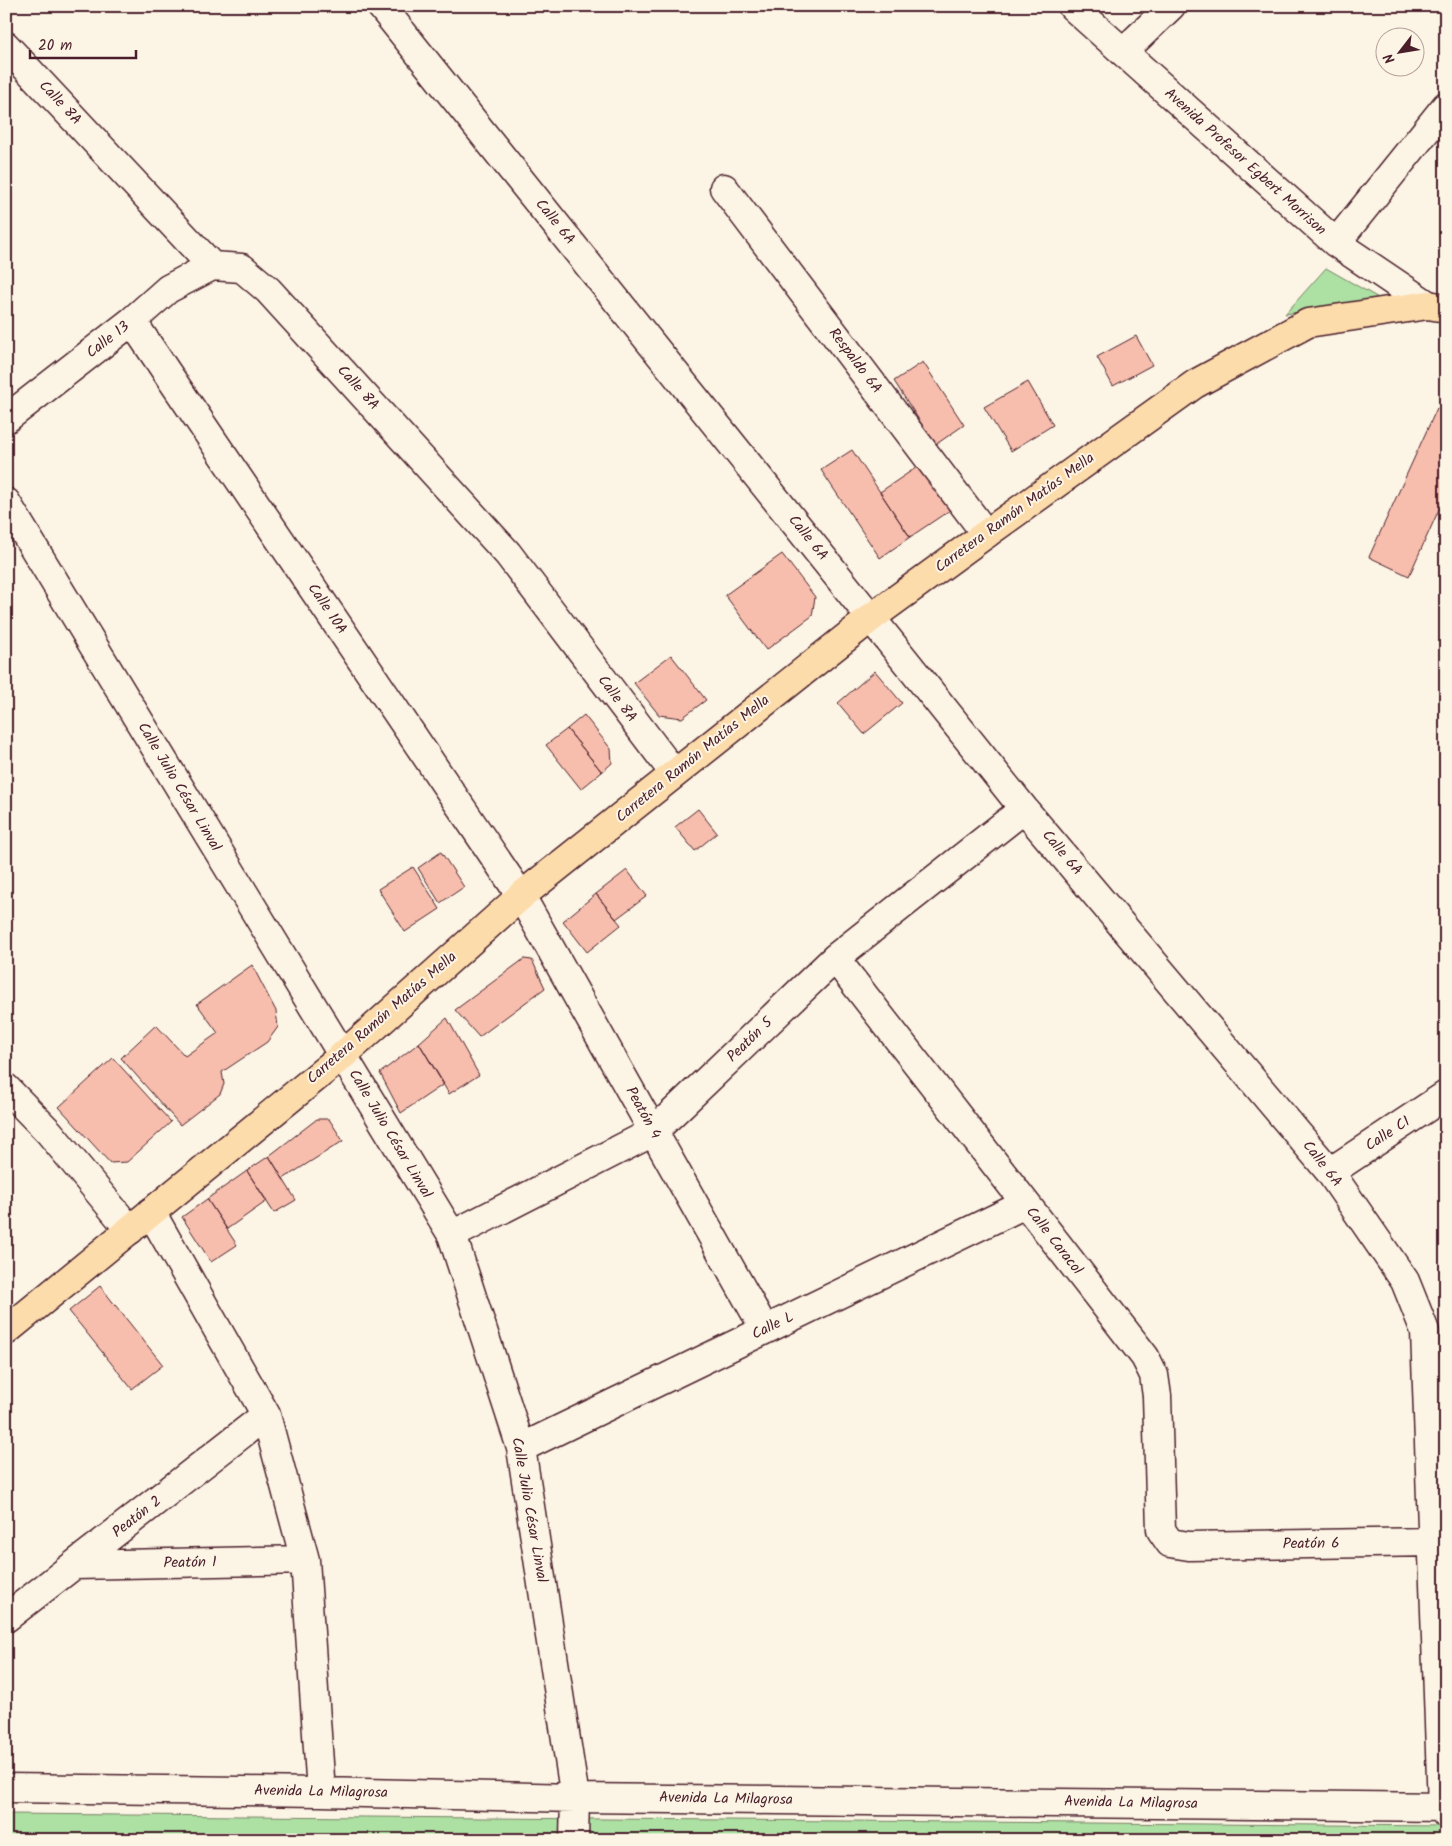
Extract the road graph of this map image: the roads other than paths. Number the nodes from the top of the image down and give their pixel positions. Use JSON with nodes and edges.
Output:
{"nodes":[{"id":1,"x":381,"y":6,"type":"edge"},
{"id":2,"x":1072,"y":6,"type":"edge"},
{"id":3,"x":1171,"y":6,"type":"edge"},
{"id":4,"x":6,"y":46,"type":"edge"},
{"id":5,"x":1123,"y":52,"type":"junction"},
{"id":6,"x":1446,"y":106,"type":"edge"},
{"id":7,"x":724,"y":188,"type":"dead end"},
{"id":8,"x":1336,"y":243,"type":"junction"},
{"id":9,"x":212,"y":266,"type":"junction"},
{"id":10,"x":1437,"y":307,"type":"edge"},
{"id":11,"x":132,"y":321,"type":"junction"},
{"id":12,"x":6,"y":419,"type":"edge"},
{"id":13,"x":6,"y":502,"type":"edge"},
{"id":14,"x":986,"y":534,"type":"junction"},
{"id":15,"x":872,"y":617,"type":"junction"},
{"id":16,"x":674,"y":773,"type":"junction"},
{"id":17,"x":1024,"y":809,"type":"junction"},
{"id":18,"x":521,"y":896,"type":"junction"},
{"id":19,"x":836,"y":958,"type":"junction"},
{"id":20,"x":342,"y":1056,"type":"junction"},
{"id":21,"x":6,"y":1088,"type":"edge"},
{"id":22,"x":1446,"y":1095,"type":"edge"},
{"id":23,"x":654,"y":1132,"type":"junction"},
{"id":24,"x":1330,"y":1172,"type":"junction"},
{"id":25,"x":1025,"y":1204,"type":"junction"},
{"id":26,"x":152,"y":1212,"type":"junction"},
{"id":27,"x":130,"y":1230,"type":"junction"},
{"id":28,"x":452,"y":1234,"type":"junction"},
{"id":29,"x":765,"y":1330,"type":"junction"},
{"id":30,"x":6,"y":1331,"type":"edge"},
{"id":31,"x":266,"y":1415,"type":"junction"},
{"id":32,"x":521,"y":1448,"type":"junction"},
{"id":33,"x":1433,"y":1542,"type":"junction"},
{"id":34,"x":1189,"y":1546,"type":"joint"},
{"id":35,"x":305,"y":1560,"type":"junction"},
{"id":36,"x":75,"y":1565,"type":"junction"},
{"id":37,"x":6,"y":1618,"type":"edge"},
{"id":38,"x":6,"y":1788,"type":"edge"},
{"id":39,"x":321,"y":1792,"type":"junction"},
{"id":40,"x":576,"y":1798,"type":"junction"},
{"id":41,"x":1444,"y":1809,"type":"edge"},
{"id":42,"x":574,"y":1840,"type":"edge"}],
"edges":[{"from":1,"to":15,"type":"street","name":"Calle 6A"},
{"from":2,"to":5,"type":"street","name":"Avenida Profesor Egbert Morrison"},
{"from":3,"to":5,"type":"street"},
{"from":4,"to":9,"type":"street","name":"Calle 8A"},
{"from":5,"to":8,"type":"street","name":"Avenida Profesor Egbert Morrison"},
{"from":6,"to":8,"type":"street"},
{"from":7,"to":14,"type":"street","name":"Respaldo 6A"},
{"from":8,"to":10,"type":"street","name":"Avenida Profesor Egbert Morrison"},
{"from":9,"to":11,"type":"street","name":"Calle 13"},
{"from":9,"to":16,"type":"street","name":"Calle 8A"},
{"from":10,"to":14,"type":"main road","name":"Carretera Ramón Matías Mella"},
{"from":11,"to":12,"type":"street","name":"Calle 13"},
{"from":11,"to":18,"type":"street","name":"Calle 10A"},
{"from":13,"to":20,"type":"street","name":"Calle Julio César Linval"},
{"from":14,"to":15,"type":"main road","name":"Carretera Ramón Matías Mella"},
{"from":15,"to":16,"type":"main road","name":"Carretera Ramón Matías Mella"},
{"from":15,"to":17,"type":"street","name":"Calle 6A"},
{"from":16,"to":18,"type":"main road","name":"Carretera Ramón Matías Mella"},
{"from":17,"to":19,"type":"street","name":"Peatón 5"},
{"from":17,"to":24,"type":"street","name":"Calle 6A"},
{"from":18,"to":20,"type":"main road","name":"Carretera Ramón Matías Mella"},
{"from":18,"to":23,"type":"street","name":"Peatón 4"},
{"from":19,"to":23,"type":"street","name":"Peatón 5"},
{"from":19,"to":25,"type":"street","name":"Calle Caracol"},
{"from":20,"to":26,"type":"main road","name":"Carretera Ramón Matías Mella"},
{"from":20,"to":28,"type":"street","name":"Calle Julio César Linval"},
{"from":21,"to":27,"type":"street"},
{"from":22,"to":24,"type":"street","name":"Calle C1"},
{"from":23,"to":28,"type":"street","name":"Peatón 5"},
{"from":23,"to":29,"type":"street","name":"Peatón 4"},
{"from":24,"to":33,"type":"street","name":"Calle 6A"},
{"from":25,"to":29,"type":"street","name":"Calle L"},
{"from":25,"to":34,"type":"street","name":"Calle Caracol"},
{"from":26,"to":27,"type":"main road","name":"Carretera Ramón Matías Mella"},
{"from":26,"to":31,"type":"street"},
{"from":27,"to":30,"type":"main road","name":"Carretera Ramón Matías Mella"},
{"from":28,"to":32,"type":"street","name":"Calle Julio César Linval"},
{"from":29,"to":32,"type":"street","name":"Calle L"},
{"from":31,"to":35,"type":"street"},
{"from":31,"to":36,"type":"street","name":"Peatón 2"},
{"from":32,"to":40,"type":"street","name":"Calle Julio César Linval"},
{"from":33,"to":34,"type":"street","name":"Peatón 6"},
{"from":33,"to":41,"type":"street","name":"Calle 6A"},
{"from":35,"to":36,"type":"street","name":"Peatón 1"},
{"from":35,"to":39,"type":"street"},
{"from":36,"to":37,"type":"street","name":"Peatón 2"},
{"from":38,"to":39,"type":"street","name":"Avenida La Milagrosa"},
{"from":39,"to":40,"type":"street","name":"Avenida La Milagrosa"},
{"from":40,"to":41,"type":"street","name":"Avenida La Milagrosa"},
{"from":40,"to":42,"type":"street","name":"Calle Julio César Linval"}]}
